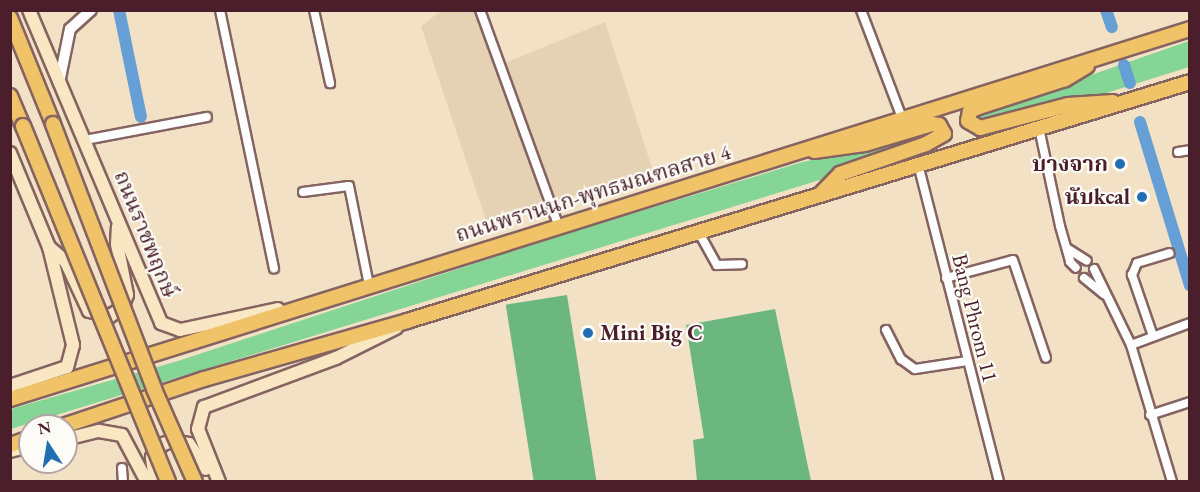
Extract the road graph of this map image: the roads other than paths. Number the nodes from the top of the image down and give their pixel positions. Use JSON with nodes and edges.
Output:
{"nodes":[{"id":1,"x":29,"y":10,"type":"edge"},
{"id":2,"x":91,"y":10,"type":"edge"},
{"id":3,"x":220,"y":10,"type":"edge"},
{"id":4,"x":314,"y":10,"type":"edge"},
{"id":5,"x":480,"y":10,"type":"edge"},
{"id":6,"x":861,"y":10,"type":"edge"},
{"id":7,"x":10,"y":18,"type":"edge"},
{"id":8,"x":1190,"y":29,"type":"edge"},
{"id":9,"x":1096,"y":58,"type":"junction"},
{"id":10,"x":1190,"y":82,"type":"edge"},
{"id":11,"x":59,"y":83,"type":"junction"},
{"id":12,"x":330,"y":83,"type":"dead end"},
{"id":13,"x":10,"y":96,"type":"edge"},
{"id":14,"x":1124,"y":102,"type":"junction"},
{"id":15,"x":207,"y":117,"type":"dead end"},
{"id":16,"x":902,"y":118,"type":"junction"},
{"id":17,"x":1039,"y":128,"type":"junction"},
{"id":18,"x":85,"y":140,"type":"junction"},
{"id":19,"x":803,"y":150,"type":"junction"},
{"id":20,"x":1190,"y":150,"type":"edge"},
{"id":21,"x":1178,"y":152,"type":"dead end"},
{"id":22,"x":10,"y":153,"type":"edge"},
{"id":23,"x":918,"y":164,"type":"junction"},
{"id":24,"x":303,"y":192,"type":"dead end"},
{"id":25,"x":821,"y":194,"type":"junction"},
{"id":26,"x":118,"y":223,"type":"junction"},
{"id":27,"x":559,"y":227,"type":"junction"},
{"id":28,"x":698,"y":231,"type":"junction"},
{"id":29,"x":49,"y":247,"type":"junction"},
{"id":30,"x":1068,"y":249,"type":"junction"},
{"id":31,"x":1169,"y":253,"type":"dead end"},
{"id":32,"x":1087,"y":261,"type":"dead end"},
{"id":33,"x":742,"y":264,"type":"dead end"},
{"id":34,"x":274,"y":268,"type":"dead end"},
{"id":35,"x":1076,"y":268,"type":"dead end"},
{"id":36,"x":1094,"y":269,"type":"dead end"},
{"id":37,"x":946,"y":278,"type":"junction"},
{"id":38,"x":1084,"y":278,"type":"dead end"},
{"id":39,"x":369,"y":285,"type":"junction"},
{"id":40,"x":1104,"y":294,"type":"junction"},
{"id":41,"x":320,"y":301,"type":"junction"},
{"id":42,"x":407,"y":321,"type":"junction"},
{"id":43,"x":1190,"y":323,"type":"edge"},
{"id":44,"x":886,"y":330,"type":"dead end"},
{"id":45,"x":1153,"y":336,"type":"junction"},
{"id":46,"x":1131,"y":345,"type":"junction"},
{"id":47,"x":1046,"y":358,"type":"dead end"},
{"id":48,"x":967,"y":362,"type":"junction"},
{"id":49,"x":10,"y":386,"type":"edge"},
{"id":50,"x":10,"y":399,"type":"edge"},
{"id":51,"x":1190,"y":402,"type":"edge"},
{"id":52,"x":1150,"y":415,"type":"junction"},
{"id":53,"x":78,"y":421,"type":"edge"},
{"id":54,"x":78,"y":436,"type":"edge"},
{"id":55,"x":122,"y":468,"type":"dead end"},
{"id":56,"x":123,"y":482,"type":"edge"},
{"id":57,"x":147,"y":482,"type":"edge"},
{"id":58,"x":154,"y":482,"type":"edge"},
{"id":59,"x":168,"y":482,"type":"edge"},
{"id":60,"x":195,"y":482,"type":"edge"},
{"id":61,"x":213,"y":482,"type":"edge"},
{"id":62,"x":219,"y":482,"type":"edge"},
{"id":63,"x":999,"y":482,"type":"edge"},
{"id":64,"x":1172,"y":482,"type":"edge"}],
"edges":[{"from":1,"to":11,"type":"main road","name":"ถนนราชพฤกษ์"},
{"from":2,"to":11,"type":"street"},
{"from":3,"to":34,"type":"street"},
{"from":4,"to":12,"type":"street"},
{"from":5,"to":27,"type":"street"},
{"from":6,"to":16,"type":"street"},
{"from":7,"to":60,"type":"main road","name":"ถนนราชพฤกษ์","bridge":true},
{"from":8,"to":9,"type":"main road","name":"ถนนพรานนก-พุทธมณฑลสาย 4"},
{"from":9,"to":14,"type":"main road"},
{"from":9,"to":16,"type":"main road","name":"ถนนพรานนก-พุทธมณฑลสาย 4"},
{"from":10,"to":14,"type":"main road"},
{"from":11,"to":18,"type":"main road","name":"ถนนราชพฤกษ์"},
{"from":13,"to":59,"type":"main road","bridge":true},
{"from":14,"to":17,"type":"main road"},
{"from":15,"to":18,"type":"street"},
{"from":16,"to":19,"type":"main road","name":"ถนนพรานนก-พุทธมณฑลสาย 4"},
{"from":17,"to":23,"type":"main road"},
{"from":17,"to":30,"type":"street"},
{"from":18,"to":26,"type":"main road","name":"ถนนราชพฤกษ์"},
{"from":19,"to":25,"type":"main road"},
{"from":19,"to":27,"type":"main road","name":"ถนนพรานนก-พุทธมณฑลสาย 4"},
{"from":20,"to":21,"type":"street"},
{"from":22,"to":29,"type":"main road"},
{"from":23,"to":25,"type":"main road"},
{"from":23,"to":37,"type":"street","name":"Bang Phrom 11"},
{"from":24,"to":39,"type":"street"},
{"from":25,"to":28,"type":"main road"},
{"from":26,"to":29,"type":"main road"},
{"from":26,"to":41,"type":"main road","name":"ถนนราชพฤกษ์"},
{"from":27,"to":39,"type":"main road","name":"ถนนพรานนก-พุทธมณฑลสาย 4"},
{"from":28,"to":33,"type":"street"},
{"from":28,"to":42,"type":"main road"},
{"from":29,"to":49,"type":"main road"},
{"from":30,"to":32,"type":"street"},
{"from":30,"to":35,"type":"street"},
{"from":31,"to":45,"type":"street"},
{"from":36,"to":40,"type":"street"},
{"from":37,"to":47,"type":"street"},
{"from":37,"to":48,"type":"street","name":"Bang Phrom 11"},
{"from":38,"to":40,"type":"street"},
{"from":39,"to":41,"type":"main road","name":"ถนนพรานนก-พุทธมณฑลสาย 4"},
{"from":40,"to":46,"type":"street"},
{"from":41,"to":50,"type":"main road","name":"ถนนพรานนก-พุทธมณฑลสาย 4"},
{"from":42,"to":53,"type":"main road"},
{"from":42,"to":62,"type":"main road"},
{"from":43,"to":45,"type":"street"},
{"from":44,"to":48,"type":"street"},
{"from":45,"to":46,"type":"street"},
{"from":46,"to":52,"type":"street"},
{"from":48,"to":63,"type":"street","name":"Bang Phrom 11"},
{"from":51,"to":52,"type":"street"},
{"from":52,"to":64,"type":"street"},
{"from":54,"to":57,"type":"main road"},
{"from":55,"to":56,"type":"street"},
{"from":58,"to":61,"type":"main road"}]}
